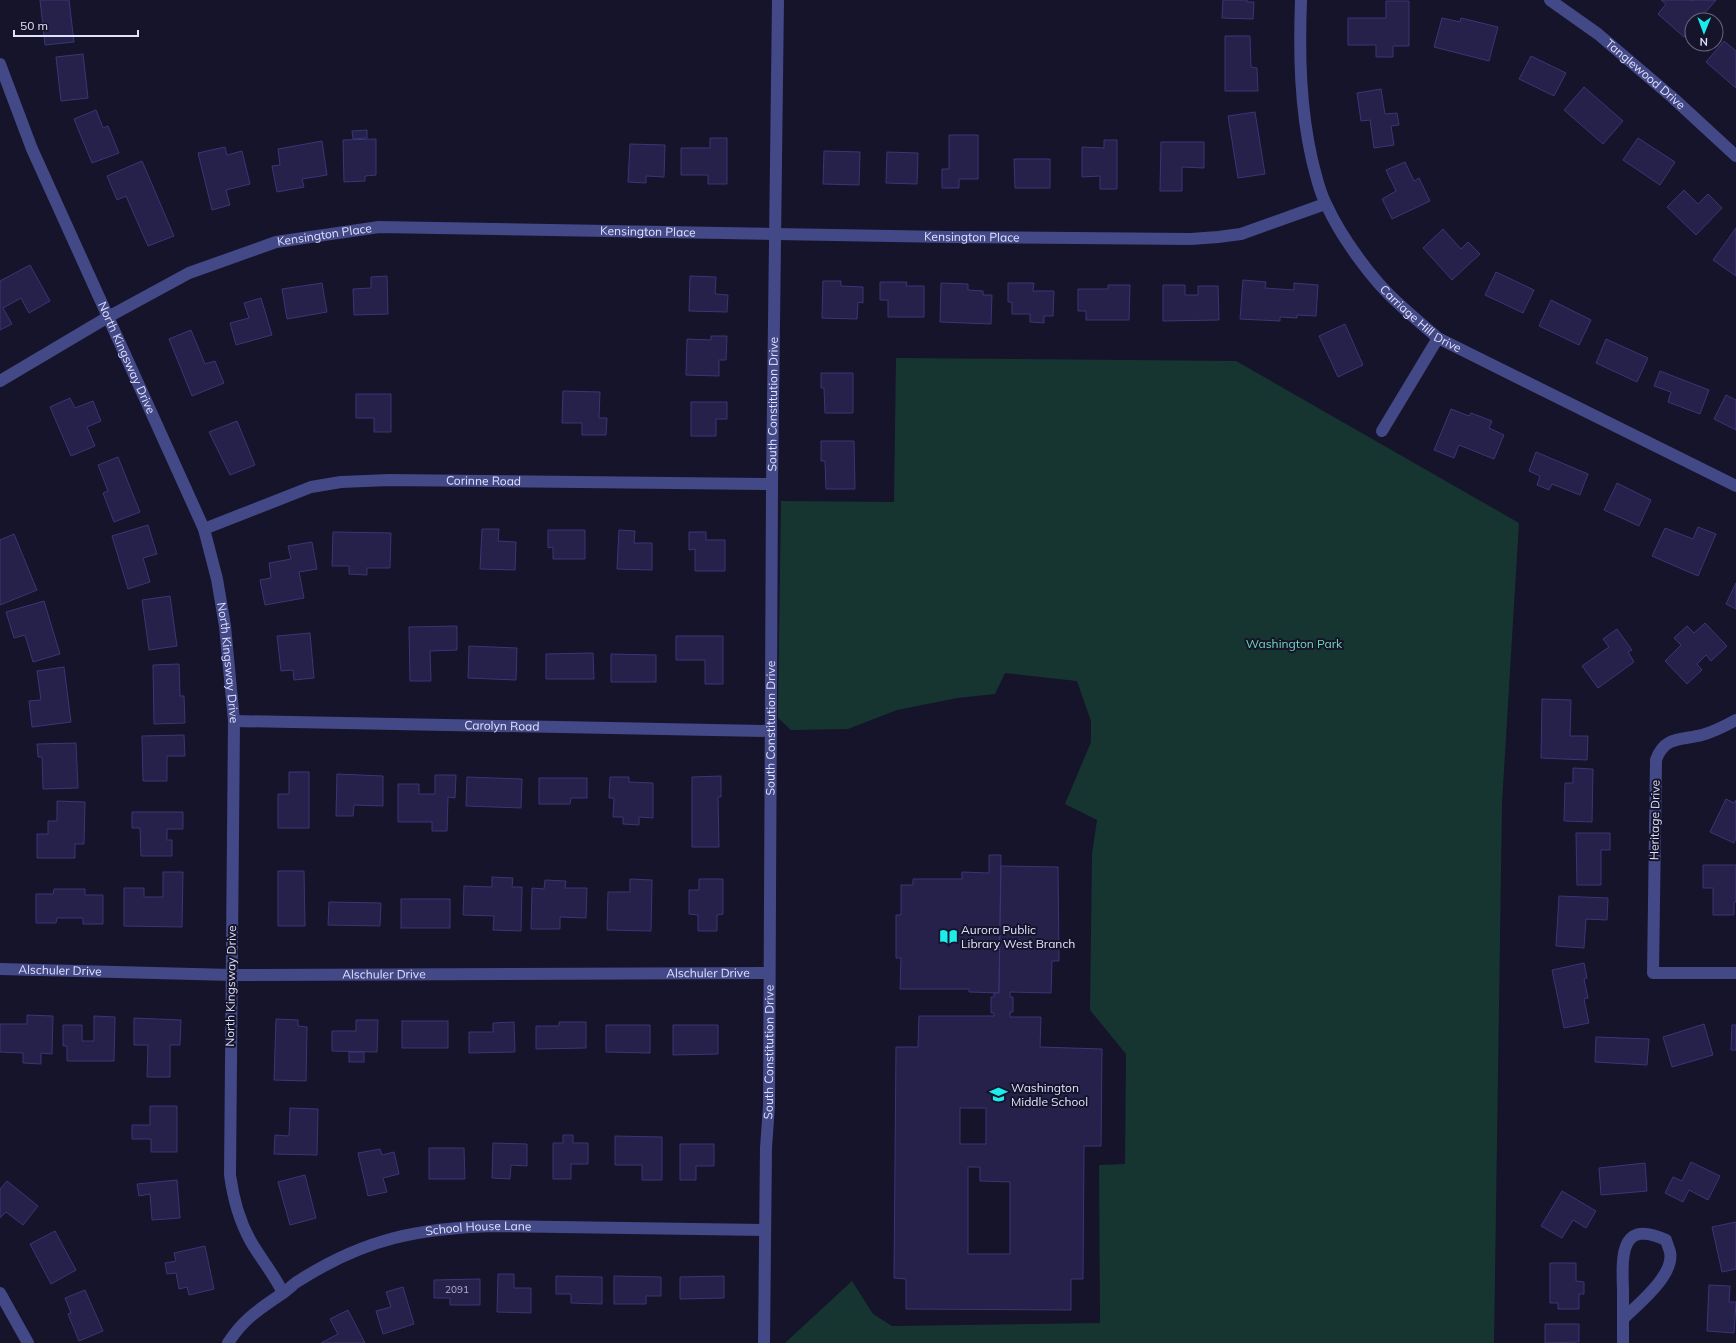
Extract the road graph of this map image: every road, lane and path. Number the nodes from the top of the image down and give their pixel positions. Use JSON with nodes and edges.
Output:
{"nodes":[{"id":1,"x":778,"y":0,"type":"edge"},
{"id":2,"x":1301,"y":0,"type":"edge"},
{"id":3,"x":1550,"y":0,"type":"edge"},
{"id":4,"x":0,"y":64,"type":"edge"},
{"id":5,"x":1736,"y":156,"type":"edge"},
{"id":6,"x":1325,"y":204,"type":"junction"},
{"id":7,"x":776,"y":232,"type":"junction"},
{"id":8,"x":108,"y":317,"type":"junction"},
{"id":9,"x":1438,"y":338,"type":"junction"},
{"id":10,"x":0,"y":381,"type":"edge"},
{"id":11,"x":1382,"y":431,"type":"dead end"},
{"id":12,"x":772,"y":484,"type":"junction"},
{"id":13,"x":1736,"y":486,"type":"edge"},
{"id":14,"x":204,"y":529,"type":"junction"},
{"id":15,"x":1736,"y":720,"type":"edge"},
{"id":16,"x":234,"y":721,"type":"junction"},
{"id":17,"x":770,"y":731,"type":"junction"},
{"id":18,"x":0,"y":970,"type":"edge"},
{"id":19,"x":768,"y":973,"type":"junction"},
{"id":20,"x":1736,"y":973,"type":"edge"},
{"id":21,"x":232,"y":976,"type":"junction"},
{"id":22,"x":765,"y":1230,"type":"junction"},
{"id":23,"x":0,"y":1293,"type":"edge"},
{"id":24,"x":283,"y":1293,"type":"junction"},
{"id":25,"x":1623,"y":1319,"type":"junction"},
{"id":26,"x":28,"y":1343,"type":"edge"},
{"id":27,"x":228,"y":1343,"type":"edge"},
{"id":28,"x":764,"y":1343,"type":"edge"},
{"id":29,"x":1623,"y":1343,"type":"edge"}],
"edges":[{"from":1,"to":7,"type":"street","name":"South Constitution Drive"},
{"from":2,"to":6,"type":"street","name":"Carriage Hill Drive"},
{"from":3,"to":5,"type":"street","name":"Tanglewood Drive"},
{"from":4,"to":8,"type":"street","name":"North Kingsway Drive"},
{"from":6,"to":7,"type":"street","name":"Kensington Place"},
{"from":6,"to":9,"type":"street","name":"Carriage Hill Drive"},
{"from":7,"to":8,"type":"street","name":"Kensington Place"},
{"from":7,"to":12,"type":"street","name":"South Constitution Drive"},
{"from":8,"to":10,"type":"street","name":"Kensington Place"},
{"from":8,"to":14,"type":"street","name":"North Kingsway Drive"},
{"from":9,"to":11,"type":"street"},
{"from":9,"to":13,"type":"street","name":"Carriage Hill Drive"},
{"from":12,"to":14,"type":"street","name":"Corinne Road"},
{"from":12,"to":17,"type":"street","name":"South Constitution Drive"},
{"from":14,"to":16,"type":"street","name":"North Kingsway Drive"},
{"from":15,"to":20,"type":"street","name":"Heritage Drive"},
{"from":16,"to":17,"type":"street","name":"Carolyn Road"},
{"from":16,"to":21,"type":"street","name":"North Kingsway Drive"},
{"from":17,"to":19,"type":"street","name":"South Constitution Drive"},
{"from":18,"to":21,"type":"street","name":"Alschuler Drive"},
{"from":19,"to":21,"type":"street","name":"Alschuler Drive"},
{"from":19,"to":22,"type":"street","name":"South Constitution Drive"},
{"from":21,"to":24,"type":"street","name":"North Kingsway Drive"},
{"from":22,"to":24,"type":"street","name":"School House Lane"},
{"from":22,"to":28,"type":"street","name":"South Constitution Drive"},
{"from":23,"to":26,"type":"street"},
{"from":24,"to":27,"type":"street","name":"School House Lane"},
{"from":25,"to":25,"type":"street"},
{"from":25,"to":29,"type":"street"}]}
